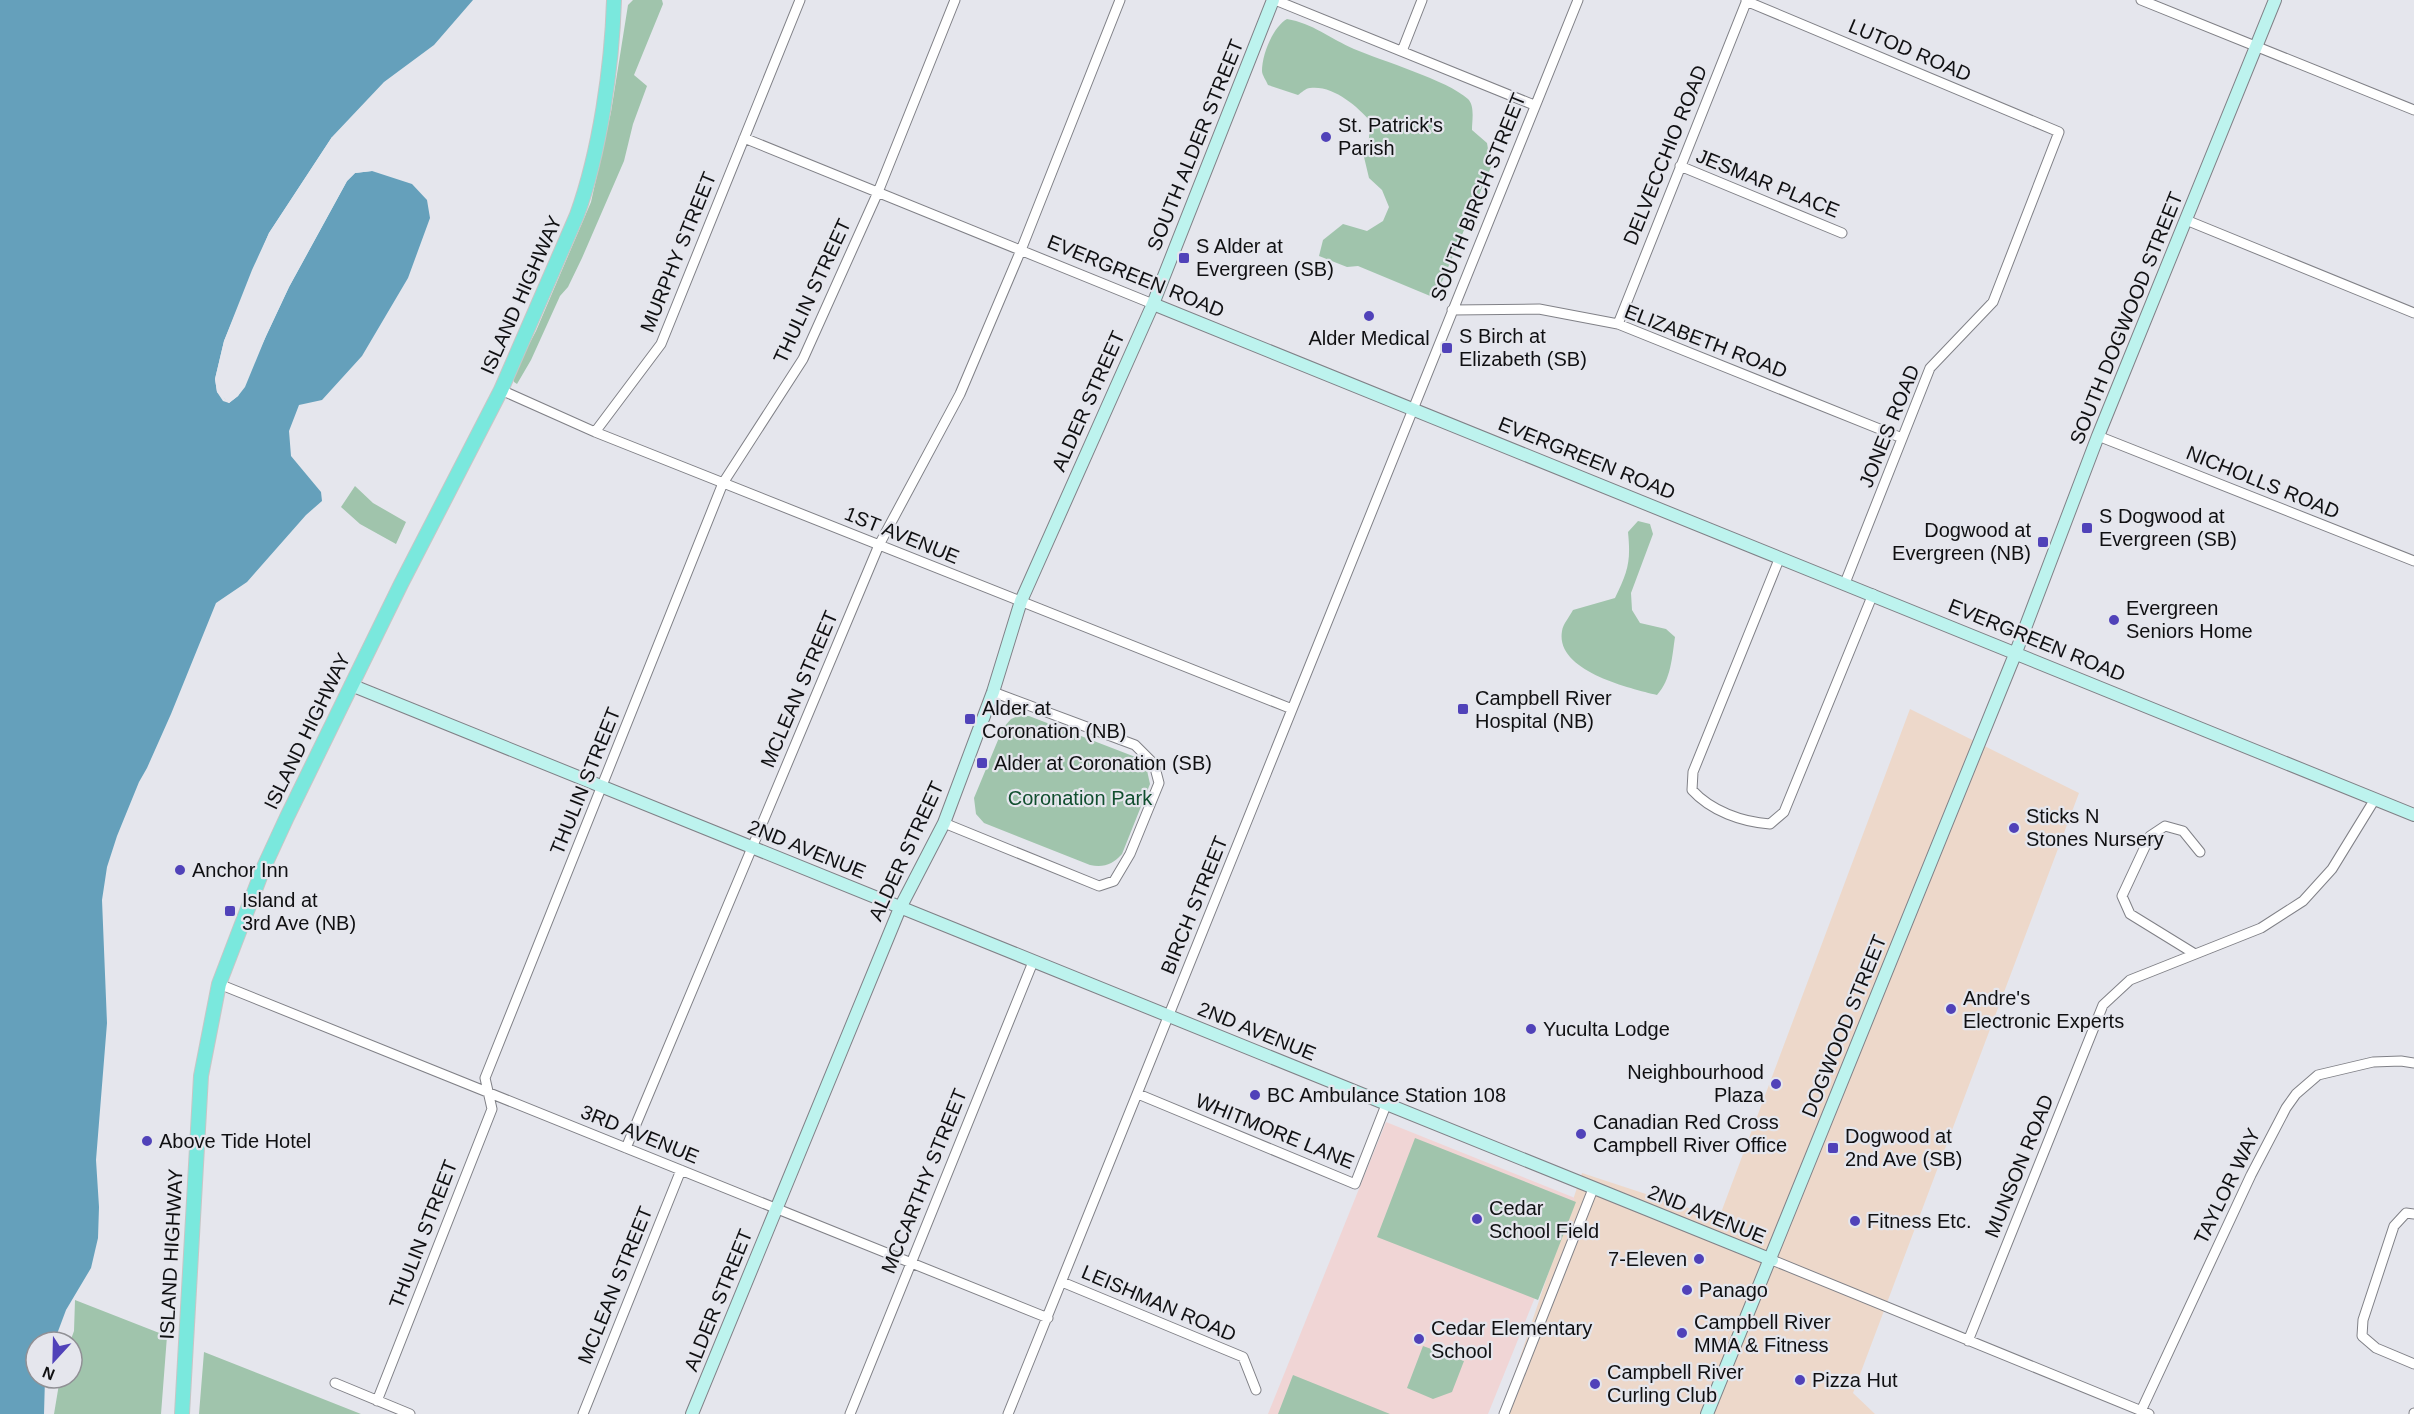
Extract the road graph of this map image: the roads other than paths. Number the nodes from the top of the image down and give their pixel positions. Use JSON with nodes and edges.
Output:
{"nodes":[{"id":1,"x":614,"y":0,"type":"edge"},
{"id":2,"x":800,"y":0,"type":"edge"},
{"id":3,"x":955,"y":0,"type":"edge"},
{"id":4,"x":1120,"y":0,"type":"edge"},
{"id":5,"x":1274,"y":0,"type":"edge"},
{"id":6,"x":1422,"y":0,"type":"edge"},
{"id":7,"x":1578,"y":0,"type":"edge"},
{"id":8,"x":2141,"y":0,"type":"edge"},
{"id":9,"x":2275,"y":0,"type":"edge"},
{"id":10,"x":1747,"y":1,"type":"edge"},
{"id":11,"x":2256,"y":47,"type":"junction"},
{"id":12,"x":1402,"y":51,"type":"junction"},
{"id":13,"x":1534,"y":105,"type":"junction"},
{"id":14,"x":2414,"y":110,"type":"edge"},
{"id":15,"x":2059,"y":132,"type":"joint"},
{"id":16,"x":744,"y":138,"type":"junction"},
{"id":17,"x":1680,"y":166,"type":"junction"},
{"id":18,"x":878,"y":192,"type":"junction"},
{"id":19,"x":2186,"y":220,"type":"junction"},
{"id":20,"x":1842,"y":233,"type":"dead end"},
{"id":21,"x":1021,"y":250,"type":"junction"},
{"id":22,"x":1153,"y":304,"type":"junction"},
{"id":23,"x":1452,"y":310,"type":"junction"},
{"id":24,"x":2414,"y":313,"type":"edge"},
{"id":25,"x":1618,"y":324,"type":"junction"},
{"id":26,"x":501,"y":390,"type":"junction"},
{"id":27,"x":1413,"y":408,"type":"junction"},
{"id":28,"x":595,"y":432,"type":"junction"},
{"id":29,"x":2098,"y":436,"type":"junction"},
{"id":30,"x":1902,"y":438,"type":"junction"},
{"id":31,"x":723,"y":483,"type":"junction"},
{"id":32,"x":879,"y":545,"type":"junction"},
{"id":33,"x":1780,"y":556,"type":"junction"},
{"id":34,"x":2414,"y":561,"type":"edge"},
{"id":35,"x":1845,"y":583,"type":"junction"},
{"id":36,"x":1873,"y":594,"type":"junction"},
{"id":37,"x":1021,"y":601,"type":"junction"},
{"id":38,"x":2016,"y":652,"type":"junction"},
{"id":39,"x":351,"y":685,"type":"junction"},
{"id":40,"x":993,"y":692,"type":"junction"},
{"id":41,"x":1292,"y":709,"type":"junction"},
{"id":42,"x":602,"y":786,"type":"junction"},
{"id":43,"x":2375,"y":799,"type":"junction"},
{"id":44,"x":2414,"y":814,"type":"edge"},
{"id":45,"x":944,"y":823,"type":"junction"},
{"id":46,"x":752,"y":848,"type":"junction"},
{"id":47,"x":2200,"y":852,"type":"dead end"},
{"id":48,"x":900,"y":908,"type":"junction"},
{"id":49,"x":2195,"y":954,"type":"junction"},
{"id":50,"x":1033,"y":962,"type":"junction"},
{"id":51,"x":219,"y":984,"type":"junction"},
{"id":52,"x":1169,"y":1016,"type":"junction"},
{"id":53,"x":2414,"y":1063,"type":"edge"},
{"id":54,"x":488,"y":1093,"type":"junction"},
{"id":55,"x":1138,"y":1094,"type":"junction"},
{"id":56,"x":1386,"y":1105,"type":"junction"},
{"id":57,"x":626,"y":1148,"type":"junction"},
{"id":58,"x":681,"y":1170,"type":"junction"},
{"id":59,"x":1593,"y":1189,"type":"junction"},
{"id":60,"x":776,"y":1208,"type":"junction"},
{"id":61,"x":2414,"y":1214,"type":"edge"},
{"id":62,"x":1772,"y":1260,"type":"junction"},
{"id":63,"x":911,"y":1263,"type":"junction"},
{"id":64,"x":1062,"y":1282,"type":"junction"},
{"id":65,"x":1048,"y":1318,"type":"junction"},
{"id":66,"x":1968,"y":1341,"type":"junction"},
{"id":67,"x":2414,"y":1364,"type":"edge"},
{"id":68,"x":335,"y":1383,"type":"dead end"},
{"id":69,"x":1256,"y":1390,"type":"dead end"},
{"id":70,"x":377,"y":1401,"type":"junction"},
{"id":71,"x":2145,"y":1412,"type":"edge"},
{"id":72,"x":182,"y":1414,"type":"edge"},
{"id":73,"x":410,"y":1414,"type":"edge"},
{"id":74,"x":583,"y":1414,"type":"edge"},
{"id":75,"x":692,"y":1414,"type":"edge"},
{"id":76,"x":850,"y":1414,"type":"edge"},
{"id":77,"x":1008,"y":1414,"type":"edge"},
{"id":78,"x":1504,"y":1414,"type":"edge"},
{"id":79,"x":1707,"y":1414,"type":"edge"}],
"edges":[{"from":1,"to":26,"type":"main road","name":"ISLAND HIGHWAY"},
{"from":2,"to":16,"type":"street","name":"MURPHY STREET"},
{"from":3,"to":18,"type":"street","name":"THULIN STREET"},
{"from":4,"to":21,"type":"street","name":"MCLEAN STREET"},
{"from":5,"to":12,"type":"street"},
{"from":5,"to":22,"type":"street","name":"SOUTH ALDER STREET"},
{"from":6,"to":12,"type":"street"},
{"from":7,"to":13,"type":"street","name":"SOUTH BIRCH STREET"},
{"from":8,"to":11,"type":"street"},
{"from":9,"to":11,"type":"street","name":"SOUTH DOGWOOD STREET"},
{"from":10,"to":15,"type":"street","name":"LUTOD ROAD"},
{"from":10,"to":17,"type":"street","name":"DELVECCHIO ROAD"},
{"from":11,"to":14,"type":"street"},
{"from":11,"to":19,"type":"street","name":"SOUTH DOGWOOD STREET"},
{"from":12,"to":13,"type":"street"},
{"from":13,"to":23,"type":"street","name":"SOUTH BIRCH STREET"},
{"from":15,"to":30,"type":"street","name":"JONES ROAD"},
{"from":16,"to":18,"type":"street","name":"EVERGREEN ROAD"},
{"from":16,"to":28,"type":"street","name":"MURPHY STREET"},
{"from":17,"to":20,"type":"street","name":"JESMAR PLACE"},
{"from":17,"to":25,"type":"street","name":"DELVECCHIO ROAD"},
{"from":18,"to":21,"type":"street","name":"EVERGREEN ROAD"},
{"from":18,"to":31,"type":"street","name":"THULIN STREET"},
{"from":19,"to":24,"type":"street"},
{"from":19,"to":29,"type":"street","name":"SOUTH DOGWOOD STREET"},
{"from":21,"to":22,"type":"street","name":"EVERGREEN ROAD"},
{"from":21,"to":32,"type":"street","name":"MCLEAN STREET"},
{"from":22,"to":27,"type":"street","name":"EVERGREEN ROAD"},
{"from":22,"to":37,"type":"street","name":"ALDER STREET"},
{"from":23,"to":25,"type":"street","name":"ELIZABETH ROAD"},
{"from":23,"to":27,"type":"street","name":"SOUTH BIRCH STREET"},
{"from":25,"to":30,"type":"street","name":"ELIZABETH ROAD"},
{"from":26,"to":28,"type":"street","name":"1ST AVENUE"},
{"from":26,"to":39,"type":"main road","name":"ISLAND HIGHWAY"},
{"from":27,"to":33,"type":"street","name":"EVERGREEN ROAD"},
{"from":27,"to":41,"type":"street","name":"BIRCH STREET"},
{"from":28,"to":31,"type":"street","name":"1ST AVENUE"},
{"from":29,"to":34,"type":"street","name":"NICHOLLS ROAD"},
{"from":29,"to":38,"type":"street","name":"SOUTH DOGWOOD STREET"},
{"from":30,"to":35,"type":"street","name":"JONES ROAD"},
{"from":31,"to":32,"type":"street","name":"1ST AVENUE"},
{"from":31,"to":42,"type":"street","name":"THULIN STREET"},
{"from":32,"to":37,"type":"street","name":"1ST AVENUE"},
{"from":32,"to":46,"type":"street","name":"MCLEAN STREET"},
{"from":33,"to":35,"type":"street","name":"EVERGREEN ROAD"},
{"from":33,"to":36,"type":"street"},
{"from":35,"to":36,"type":"street","name":"EVERGREEN ROAD"},
{"from":36,"to":38,"type":"street","name":"EVERGREEN ROAD"},
{"from":37,"to":40,"type":"street","name":"ALDER STREET"},
{"from":37,"to":41,"type":"street","name":"1ST AVENUE"},
{"from":38,"to":43,"type":"street","name":"EVERGREEN ROAD"},
{"from":38,"to":62,"type":"street","name":"DOGWOOD STREET"},
{"from":39,"to":42,"type":"street","name":"2ND AVENUE"},
{"from":39,"to":51,"type":"main road","name":"ISLAND HIGHWAY"},
{"from":40,"to":45,"type":"street","name":"ALDER STREET"},
{"from":40,"to":45,"type":"street"},
{"from":41,"to":52,"type":"street","name":"BIRCH STREET"},
{"from":42,"to":46,"type":"street","name":"2ND AVENUE"},
{"from":42,"to":54,"type":"street","name":"THULIN STREET"},
{"from":43,"to":44,"type":"street","name":"EVERGREEN ROAD"},
{"from":43,"to":49,"type":"street"},
{"from":45,"to":48,"type":"street","name":"ALDER STREET"},
{"from":46,"to":48,"type":"street","name":"2ND AVENUE"},
{"from":46,"to":57,"type":"street","name":"MCLEAN STREET"},
{"from":47,"to":49,"type":"street"},
{"from":48,"to":50,"type":"street","name":"2ND AVENUE"},
{"from":48,"to":60,"type":"street","name":"ALDER STREET"},
{"from":49,"to":66,"type":"street","name":"MUNSON ROAD"},
{"from":50,"to":52,"type":"street","name":"2ND AVENUE"},
{"from":50,"to":63,"type":"street","name":"MCCARTHY STREET"},
{"from":51,"to":54,"type":"street","name":"3RD AVENUE"},
{"from":51,"to":72,"type":"main road","name":"ISLAND HIGHWAY"},
{"from":52,"to":55,"type":"street","name":"BIRCH STREET"},
{"from":52,"to":56,"type":"street","name":"2ND AVENUE"},
{"from":53,"to":71,"type":"street","name":"TAYLOR WAY"},
{"from":54,"to":57,"type":"street","name":"3RD AVENUE"},
{"from":54,"to":70,"type":"street","name":"THULIN STREET"},
{"from":55,"to":56,"type":"street","name":"WHITMORE LANE"},
{"from":55,"to":64,"type":"street","name":"BIRCH STREET"},
{"from":56,"to":59,"type":"street","name":"2ND AVENUE"},
{"from":57,"to":58,"type":"street","name":"3RD AVENUE"},
{"from":58,"to":60,"type":"street","name":"3RD AVENUE"},
{"from":58,"to":74,"type":"street","name":"MCLEAN STREET"},
{"from":59,"to":62,"type":"street","name":"2ND AVENUE"},
{"from":59,"to":78,"type":"street"},
{"from":60,"to":63,"type":"street","name":"3RD AVENUE"},
{"from":60,"to":75,"type":"street","name":"ALDER STREET"},
{"from":61,"to":67,"type":"street"},
{"from":62,"to":66,"type":"street","name":"2ND AVENUE"},
{"from":62,"to":79,"type":"street","name":"DOGWOOD STREET"},
{"from":63,"to":65,"type":"street","name":"3RD AVENUE"},
{"from":63,"to":76,"type":"street","name":"MCCARTHY STREET"},
{"from":64,"to":65,"type":"street","name":"BIRCH STREET"},
{"from":64,"to":69,"type":"street","name":"LEISHMAN ROAD"},
{"from":65,"to":77,"type":"street","name":"BIRCH STREET"},
{"from":66,"to":71,"type":"street","name":"2ND AVENUE"},
{"from":68,"to":70,"type":"street"},
{"from":70,"to":73,"type":"street"}]}
